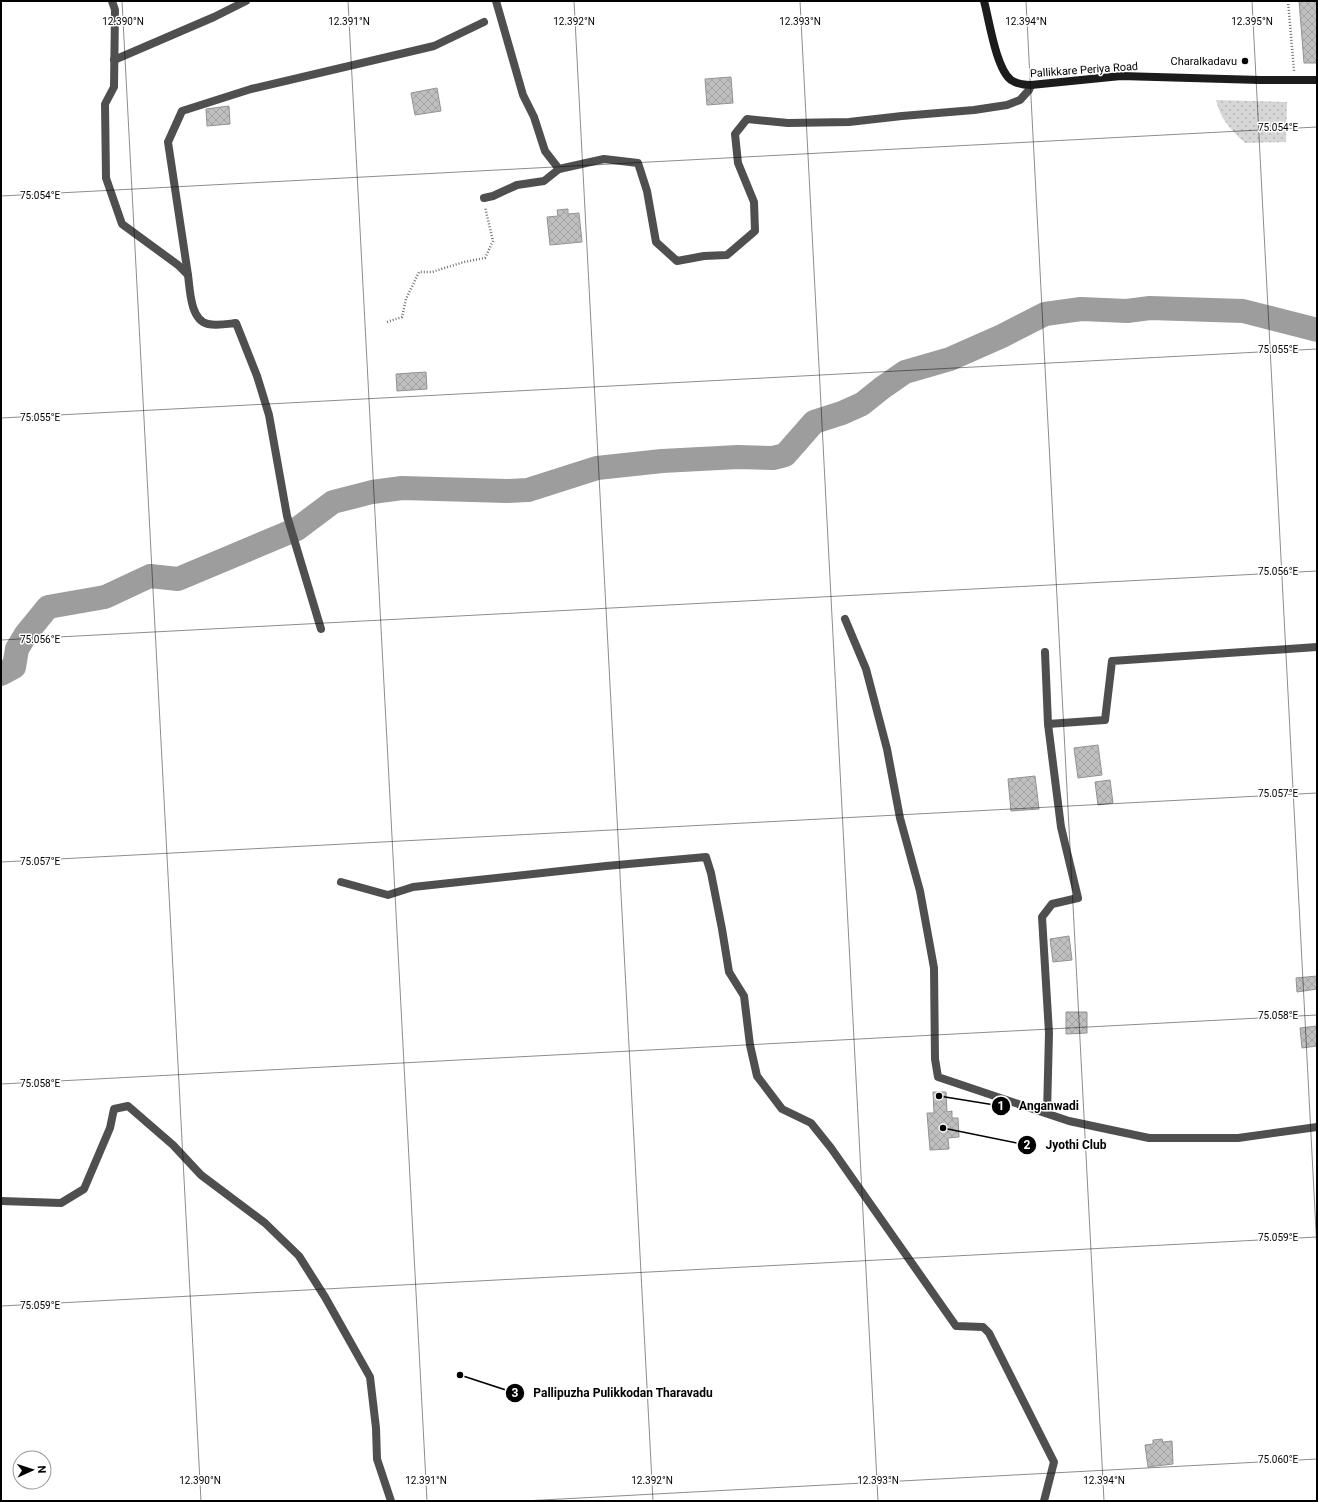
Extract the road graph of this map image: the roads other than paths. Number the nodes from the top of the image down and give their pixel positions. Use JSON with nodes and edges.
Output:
{"nodes":[{"id":1,"x":112,"y":1,"type":"edge"},
{"id":2,"x":246,"y":1,"type":"edge"},
{"id":3,"x":496,"y":1,"type":"edge"},
{"id":4,"x":984,"y":1,"type":"edge"},
{"id":5,"x":484,"y":22,"type":"dead end"},
{"id":6,"x":114,"y":60,"type":"junction"},
{"id":7,"x":1317,"y":80,"type":"edge"},
{"id":8,"x":1032,"y":86,"type":"junction"},
{"id":9,"x":560,"y":169,"type":"junction"},
{"id":10,"x":484,"y":198,"type":"road end"},
{"id":11,"x":188,"y":275,"type":"junction"},
{"id":12,"x":845,"y":619,"type":"dead end"},
{"id":13,"x":321,"y":629,"type":"dead end"},
{"id":14,"x":1317,"y":647,"type":"edge"},
{"id":15,"x":1045,"y":652,"type":"dead end"},
{"id":16,"x":1048,"y":724,"type":"junction"},
{"id":17,"x":341,"y":882,"type":"dead end"},
{"id":18,"x":1047,"y":1113,"type":"junction"},
{"id":19,"x":1317,"y":1127,"type":"edge"},
{"id":20,"x":1,"y":1201,"type":"edge"},
{"id":21,"x":391,"y":1501,"type":"edge"},
{"id":22,"x":1044,"y":1501,"type":"edge"}],
"edges":[{"from":1,"to":6,"type":"street"},
{"from":2,"to":6,"type":"street"},
{"from":3,"to":9,"type":"street"},
{"from":4,"to":8,"type":"main road","name":"Pallikkare Periya Road"},
{"from":5,"to":11,"type":"street"},
{"from":6,"to":11,"type":"street"},
{"from":7,"to":8,"type":"main road","name":"Pallikkare Periya Road"},
{"from":8,"to":9,"type":"street"},
{"from":9,"to":10,"type":"street"},
{"from":11,"to":13,"type":"street"},
{"from":12,"to":18,"type":"street"},
{"from":14,"to":16,"type":"street"},
{"from":15,"to":16,"type":"street"},
{"from":16,"to":18,"type":"street"},
{"from":17,"to":22,"type":"street"},
{"from":18,"to":19,"type":"street"},
{"from":20,"to":21,"type":"street"}]}
